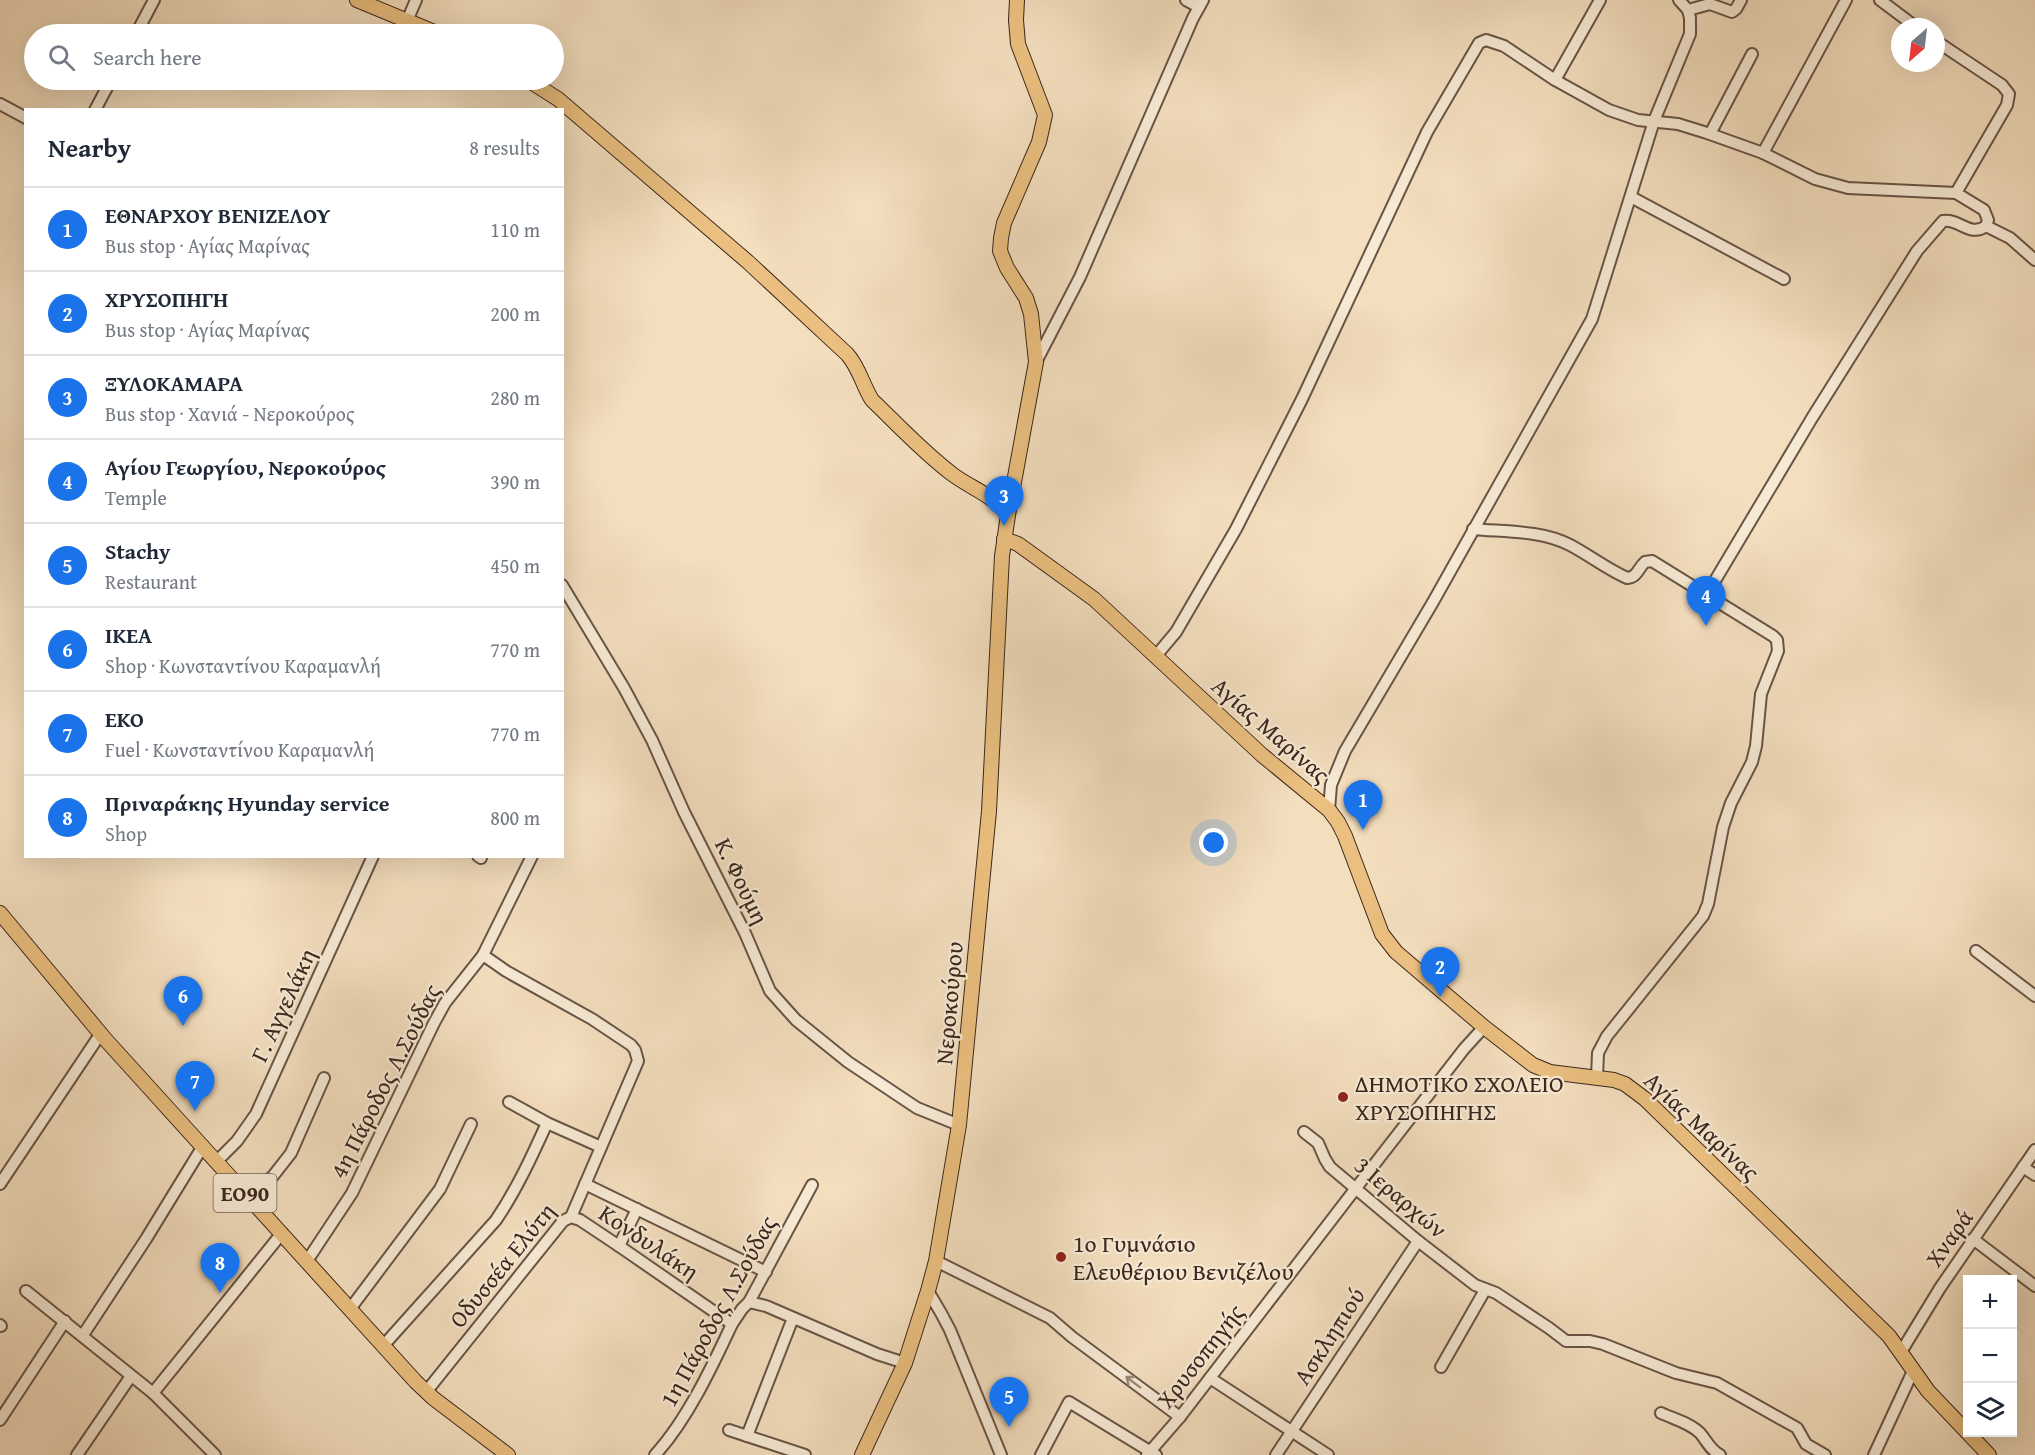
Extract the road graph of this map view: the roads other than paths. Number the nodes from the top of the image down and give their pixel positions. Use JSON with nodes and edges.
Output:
{"nodes":[{"id":1,"x":154,"y":0,"type":"edge"},
{"id":2,"x":357,"y":0,"type":"edge"},
{"id":3,"x":416,"y":0,"type":"edge"},
{"id":4,"x":1017,"y":0,"type":"edge"},
{"id":5,"x":1186,"y":0,"type":"edge"},
{"id":6,"x":1600,"y":0,"type":"edge"},
{"id":7,"x":1679,"y":0,"type":"edge"},
{"id":8,"x":1741,"y":0,"type":"edge"},
{"id":9,"x":1846,"y":0,"type":"edge"},
{"id":10,"x":1880,"y":0,"type":"edge"},
{"id":11,"x":1201,"y":3,"type":"edge"},
{"id":12,"x":1688,"y":10,"type":"junction"},
{"id":13,"x":1904,"y":18,"type":"edge"},
{"id":14,"x":407,"y":21,"type":"junction"},
{"id":15,"x":141,"y":24,"type":"edge"},
{"id":16,"x":414,"y":24,"type":"edge"},
{"id":17,"x":1945,"y":47,"type":"edge"},
{"id":18,"x":1752,"y":54,"type":"dead end"},
{"id":19,"x":1556,"y":80,"type":"junction"},
{"id":20,"x":106,"y":90,"type":"edge"},
{"id":21,"x":544,"y":90,"type":"edge"},
{"id":22,"x":0,"y":104,"type":"edge"},
{"id":23,"x":96,"y":108,"type":"edge"},
{"id":24,"x":24,"y":117,"type":"edge"},
{"id":25,"x":1654,"y":121,"type":"junction"},
{"id":26,"x":1710,"y":134,"type":"junction"},
{"id":27,"x":1763,"y":153,"type":"junction"},
{"id":28,"x":1956,"y":193,"type":"junction"},
{"id":29,"x":1631,"y":197,"type":"junction"},
{"id":30,"x":1986,"y":226,"type":"junction"},
{"id":31,"x":2035,"y":260,"type":"edge"},
{"id":32,"x":1784,"y":279,"type":"dead end"},
{"id":33,"x":1036,"y":362,"type":"junction"},
{"id":34,"x":1008,"y":515,"type":"junction"},
{"id":35,"x":1473,"y":529,"type":"junction"},
{"id":36,"x":1004,"y":539,"type":"junction"},
{"id":37,"x":564,"y":588,"type":"edge"},
{"id":38,"x":1707,"y":594,"type":"junction"},
{"id":39,"x":1155,"y":657,"type":"junction"},
{"id":40,"x":1329,"y":810,"type":"junction"},
{"id":41,"x":372,"y":858,"type":"edge"},
{"id":42,"x":531,"y":858,"type":"edge"},
{"id":43,"x":0,"y":913,"type":"edge"},
{"id":44,"x":1976,"y":951,"type":"dead end"},
{"id":45,"x":483,"y":955,"type":"junction"},
{"id":46,"x":2035,"y":996,"type":"edge"},
{"id":47,"x":1484,"y":1027,"type":"junction"},
{"id":48,"x":101,"y":1033,"type":"junction"},
{"id":49,"x":1598,"y":1077,"type":"junction"},
{"id":50,"x":324,"y":1078,"type":"dead end"},
{"id":51,"x":509,"y":1102,"type":"dead end"},
{"id":52,"x":547,"y":1123,"type":"junction"},
{"id":53,"x":471,"y":1124,"type":"dead end"},
{"id":54,"x":959,"y":1125,"type":"junction"},
{"id":55,"x":1304,"y":1132,"type":"dead end"},
{"id":56,"x":203,"y":1146,"type":"junction"},
{"id":57,"x":601,"y":1147,"type":"junction"},
{"id":58,"x":2035,"y":1150,"type":"edge"},
{"id":59,"x":216,"y":1162,"type":"junction"},
{"id":60,"x":2024,"y":1167,"type":"junction"},
{"id":61,"x":2035,"y":1175,"type":"edge"},
{"id":62,"x":0,"y":1184,"type":"edge"},
{"id":63,"x":585,"y":1184,"type":"junction"},
{"id":64,"x":812,"y":1185,"type":"dead end"},
{"id":65,"x":1356,"y":1188,"type":"junction"},
{"id":66,"x":248,"y":1197,"type":"junction"},
{"id":67,"x":637,"y":1209,"type":"junction"},
{"id":68,"x":571,"y":1217,"type":"junction"},
{"id":69,"x":282,"y":1233,"type":"junction"},
{"id":70,"x":1974,"y":1239,"type":"junction"},
{"id":71,"x":1418,"y":1241,"type":"junction"},
{"id":72,"x":619,"y":1246,"type":"junction"},
{"id":73,"x":308,"y":1261,"type":"junction"},
{"id":74,"x":936,"y":1261,"type":"junction"},
{"id":75,"x":766,"y":1272,"type":"junction"},
{"id":76,"x":2035,"y":1286,"type":"edge"},
{"id":77,"x":1483,"y":1289,"type":"junction"},
{"id":78,"x":26,"y":1291,"type":"dead end"},
{"id":79,"x":928,"y":1292,"type":"junction"},
{"id":80,"x":749,"y":1302,"type":"junction"},
{"id":81,"x":350,"y":1309,"type":"junction"},
{"id":82,"x":793,"y":1318,"type":"junction"},
{"id":83,"x":65,"y":1321,"type":"junction"},
{"id":84,"x":732,"y":1324,"type":"junction"},
{"id":85,"x":83,"y":1335,"type":"junction"},
{"id":86,"x":383,"y":1346,"type":"junction"},
{"id":87,"x":1901,"y":1352,"type":"junction"},
{"id":88,"x":905,"y":1363,"type":"junction"},
{"id":89,"x":1442,"y":1367,"type":"dead end"},
{"id":90,"x":1913,"y":1371,"type":"junction"},
{"id":91,"x":131,"y":1376,"type":"junction"},
{"id":92,"x":1210,"y":1378,"type":"junction"},
{"id":93,"x":426,"y":1392,"type":"junction"},
{"id":94,"x":153,"y":1393,"type":"junction"},
{"id":95,"x":1661,"y":1413,"type":"dead end"},
{"id":96,"x":1180,"y":1418,"type":"junction"},
{"id":97,"x":0,"y":1420,"type":"edge"},
{"id":98,"x":729,"y":1430,"type":"dead end"},
{"id":99,"x":1292,"y":1432,"type":"junction"},
{"id":100,"x":747,"y":1436,"type":"junction"},
{"id":101,"x":999,"y":1450,"type":"edge"},
{"id":102,"x":1151,"y":1454,"type":"edge"},
{"id":103,"x":77,"y":1455,"type":"edge"},
{"id":104,"x":215,"y":1455,"type":"edge"},
{"id":105,"x":508,"y":1455,"type":"edge"},
{"id":106,"x":655,"y":1455,"type":"edge"},
{"id":107,"x":805,"y":1455,"type":"edge"},
{"id":108,"x":862,"y":1455,"type":"edge"},
{"id":109,"x":990,"y":1455,"type":"edge"},
{"id":110,"x":1041,"y":1455,"type":"edge"},
{"id":111,"x":1276,"y":1455,"type":"edge"},
{"id":112,"x":1328,"y":1455,"type":"edge"},
{"id":113,"x":1720,"y":1455,"type":"edge"},
{"id":114,"x":1825,"y":1455,"type":"edge"},
{"id":115,"x":1874,"y":1455,"type":"edge"},
{"id":116,"x":1988,"y":1455,"type":"edge"}],
"edges":[{"from":1,"to":15,"type":"street"},
{"from":2,"to":14,"type":"main road"},
{"from":3,"to":14,"type":"street"},
{"from":4,"to":33,"type":"main road","name":"Νεροκούρου"},
{"from":5,"to":11,"type":"street"},
{"from":6,"to":19,"type":"street"},
{"from":7,"to":12,"type":"street"},
{"from":8,"to":12,"type":"street"},
{"from":9,"to":27,"type":"street"},
{"from":10,"to":13,"type":"street"},
{"from":11,"to":33,"type":"street"},
{"from":12,"to":25,"type":"street"},
{"from":14,"to":16,"type":"main road"},
{"from":17,"to":28,"type":"street"},
{"from":18,"to":26,"type":"street"},
{"from":19,"to":25,"type":"street"},
{"from":19,"to":39,"type":"street"},
{"from":20,"to":23,"type":"street"},
{"from":21,"to":34,"type":"main road"},
{"from":22,"to":24,"type":"street"},
{"from":25,"to":26,"type":"street"},
{"from":25,"to":29,"type":"street"},
{"from":26,"to":27,"type":"street"},
{"from":27,"to":28,"type":"street"},
{"from":28,"to":30,"type":"street"},
{"from":29,"to":32,"type":"street"},
{"from":29,"to":35,"type":"street"},
{"from":30,"to":31,"type":"street"},
{"from":30,"to":38,"type":"street"},
{"from":33,"to":34,"type":"main road","name":"Νεροκούρου"},
{"from":34,"to":36,"type":"main road","name":"Νεροκούρου"},
{"from":35,"to":38,"type":"street"},
{"from":35,"to":40,"type":"street"},
{"from":36,"to":39,"type":"main road","name":"Αγίας Μαρίνας"},
{"from":36,"to":54,"type":"main road","name":"Νεροκούρου"},
{"from":37,"to":54,"type":"street","name":"Κ. Φούμη"},
{"from":38,"to":49,"type":"street"},
{"from":39,"to":40,"type":"main road","name":"Αγίας Μαρίνας"},
{"from":40,"to":47,"type":"main road","name":"Αγίας Μαρίνας"},
{"from":41,"to":59,"type":"street","name":"Γ. Αγγελάκη"},
{"from":42,"to":45,"type":"street","name":"4η Πάροδος Λ.Σούδας"},
{"from":43,"to":48,"type":"main road","number":"ΕΟ90"},
{"from":44,"to":46,"type":"street"},
{"from":45,"to":57,"type":"street","name":"Οδυσσέα Ελύτη"},
{"from":45,"to":73,"type":"street","name":"4η Πάροδος Λ.Σούδας"},
{"from":47,"to":49,"type":"main road","name":"Αγίας Μαρίνας"},
{"from":47,"to":65,"type":"street","name":"Χρυσοπηγής"},
{"from":48,"to":56,"type":"main road","number":"ΕΟ90"},
{"from":48,"to":62,"type":"street"},
{"from":49,"to":87,"type":"main road","name":"Αγίας Μαρίνας"},
{"from":50,"to":66,"type":"street"},
{"from":51,"to":52,"type":"street"},
{"from":52,"to":57,"type":"street"},
{"from":52,"to":86,"type":"street"},
{"from":53,"to":81,"type":"street"},
{"from":54,"to":74,"type":"main road","name":"Νεροκούρου"},
{"from":55,"to":65,"type":"street","name":"3 Ιεραρχών"},
{"from":56,"to":59,"type":"main road","number":"ΕΟ90"},
{"from":56,"to":85,"type":"street"},
{"from":57,"to":63,"type":"street","name":"Οδυσσέα Ελύτη"},
{"from":58,"to":60,"type":"street","name":"Χναρά"},
{"from":59,"to":66,"type":"main road","number":"ΕΟ90"},
{"from":60,"to":61,"type":"street"},
{"from":60,"to":70,"type":"street","name":"Χναρά"},
{"from":63,"to":67,"type":"street"},
{"from":63,"to":68,"type":"street","name":"Οδυσσέα Ελύτη"},
{"from":64,"to":75,"type":"street","name":"1η Πάροδος Λ.Σούδας"},
{"from":65,"to":71,"type":"street","name":"3 Ιεραρχών"},
{"from":65,"to":92,"type":"street","name":"Χρυσοπηγής"},
{"from":66,"to":69,"type":"main road","number":"ΕΟ90"},
{"from":67,"to":72,"type":"street"},
{"from":67,"to":75,"type":"street"},
{"from":68,"to":72,"type":"street","name":"Κονδυλάκη"},
{"from":68,"to":93,"type":"street","name":"Οδυσσέα Ελύτη"},
{"from":69,"to":73,"type":"main road","number":"ΕΟ90"},
{"from":69,"to":94,"type":"street"},
{"from":70,"to":76,"type":"street"},
{"from":70,"to":87,"type":"street","name":"Χναρά"},
{"from":71,"to":77,"type":"street","name":"3 Ιεραρχών"},
{"from":71,"to":99,"type":"street","name":"Ασκληπιού"},
{"from":72,"to":84,"type":"street","name":"Κονδυλάκη"},
{"from":73,"to":81,"type":"main road","number":"ΕΟ90"},
{"from":74,"to":79,"type":"main road","name":"Νεροκούρου"},
{"from":96,"to":74,"type":"street","one_way":true},
{"from":75,"to":80,"type":"street","name":"1η Πάροδος Λ.Σούδας"},
{"from":77,"to":89,"type":"street"},
{"from":77,"to":114,"type":"street","name":"3 Ιεραρχών"},
{"from":78,"to":83,"type":"street"},
{"from":79,"to":88,"type":"main road","name":"Νεροκούρου"},
{"from":79,"to":101,"type":"street"},
{"from":80,"to":82,"type":"street"},
{"from":80,"to":84,"type":"street","name":"1η Πάροδος Λ.Σούδας"},
{"from":81,"to":86,"type":"main road","number":"ΕΟ90"},
{"from":82,"to":88,"type":"street"},
{"from":82,"to":100,"type":"street"},
{"from":83,"to":85,"type":"street"},
{"from":83,"to":97,"type":"street"},
{"from":84,"to":106,"type":"street","name":"1η Πάροδος Λ.Σούδας"},
{"from":85,"to":91,"type":"street"},
{"from":86,"to":93,"type":"main road","number":"ΕΟ90"},
{"from":87,"to":90,"type":"main road","name":"Αγίας Μαρίνας"},
{"from":88,"to":108,"type":"main road","name":"Νεροκούρου"},
{"from":90,"to":115,"type":"street"},
{"from":90,"to":116,"type":"main road","name":"Αγίας Μαρίνας"},
{"from":91,"to":94,"type":"street"},
{"from":91,"to":103,"type":"street"},
{"from":92,"to":96,"type":"street","name":"Χρυσοπηγής"},
{"from":92,"to":99,"type":"street"},
{"from":93,"to":105,"type":"main road","number":"ΕΟ90"},
{"from":94,"to":104,"type":"street"},
{"from":95,"to":113,"type":"street"},
{"from":96,"to":102,"type":"street","name":"Χρυσοπηγής"},
{"from":98,"to":100,"type":"street"},
{"from":99,"to":111,"type":"street","name":"Ασκληπιού"},
{"from":99,"to":112,"type":"street"},
{"from":100,"to":107,"type":"street"},
{"from":101,"to":109,"type":"street"},
{"from":102,"to":110,"type":"street"}]}
